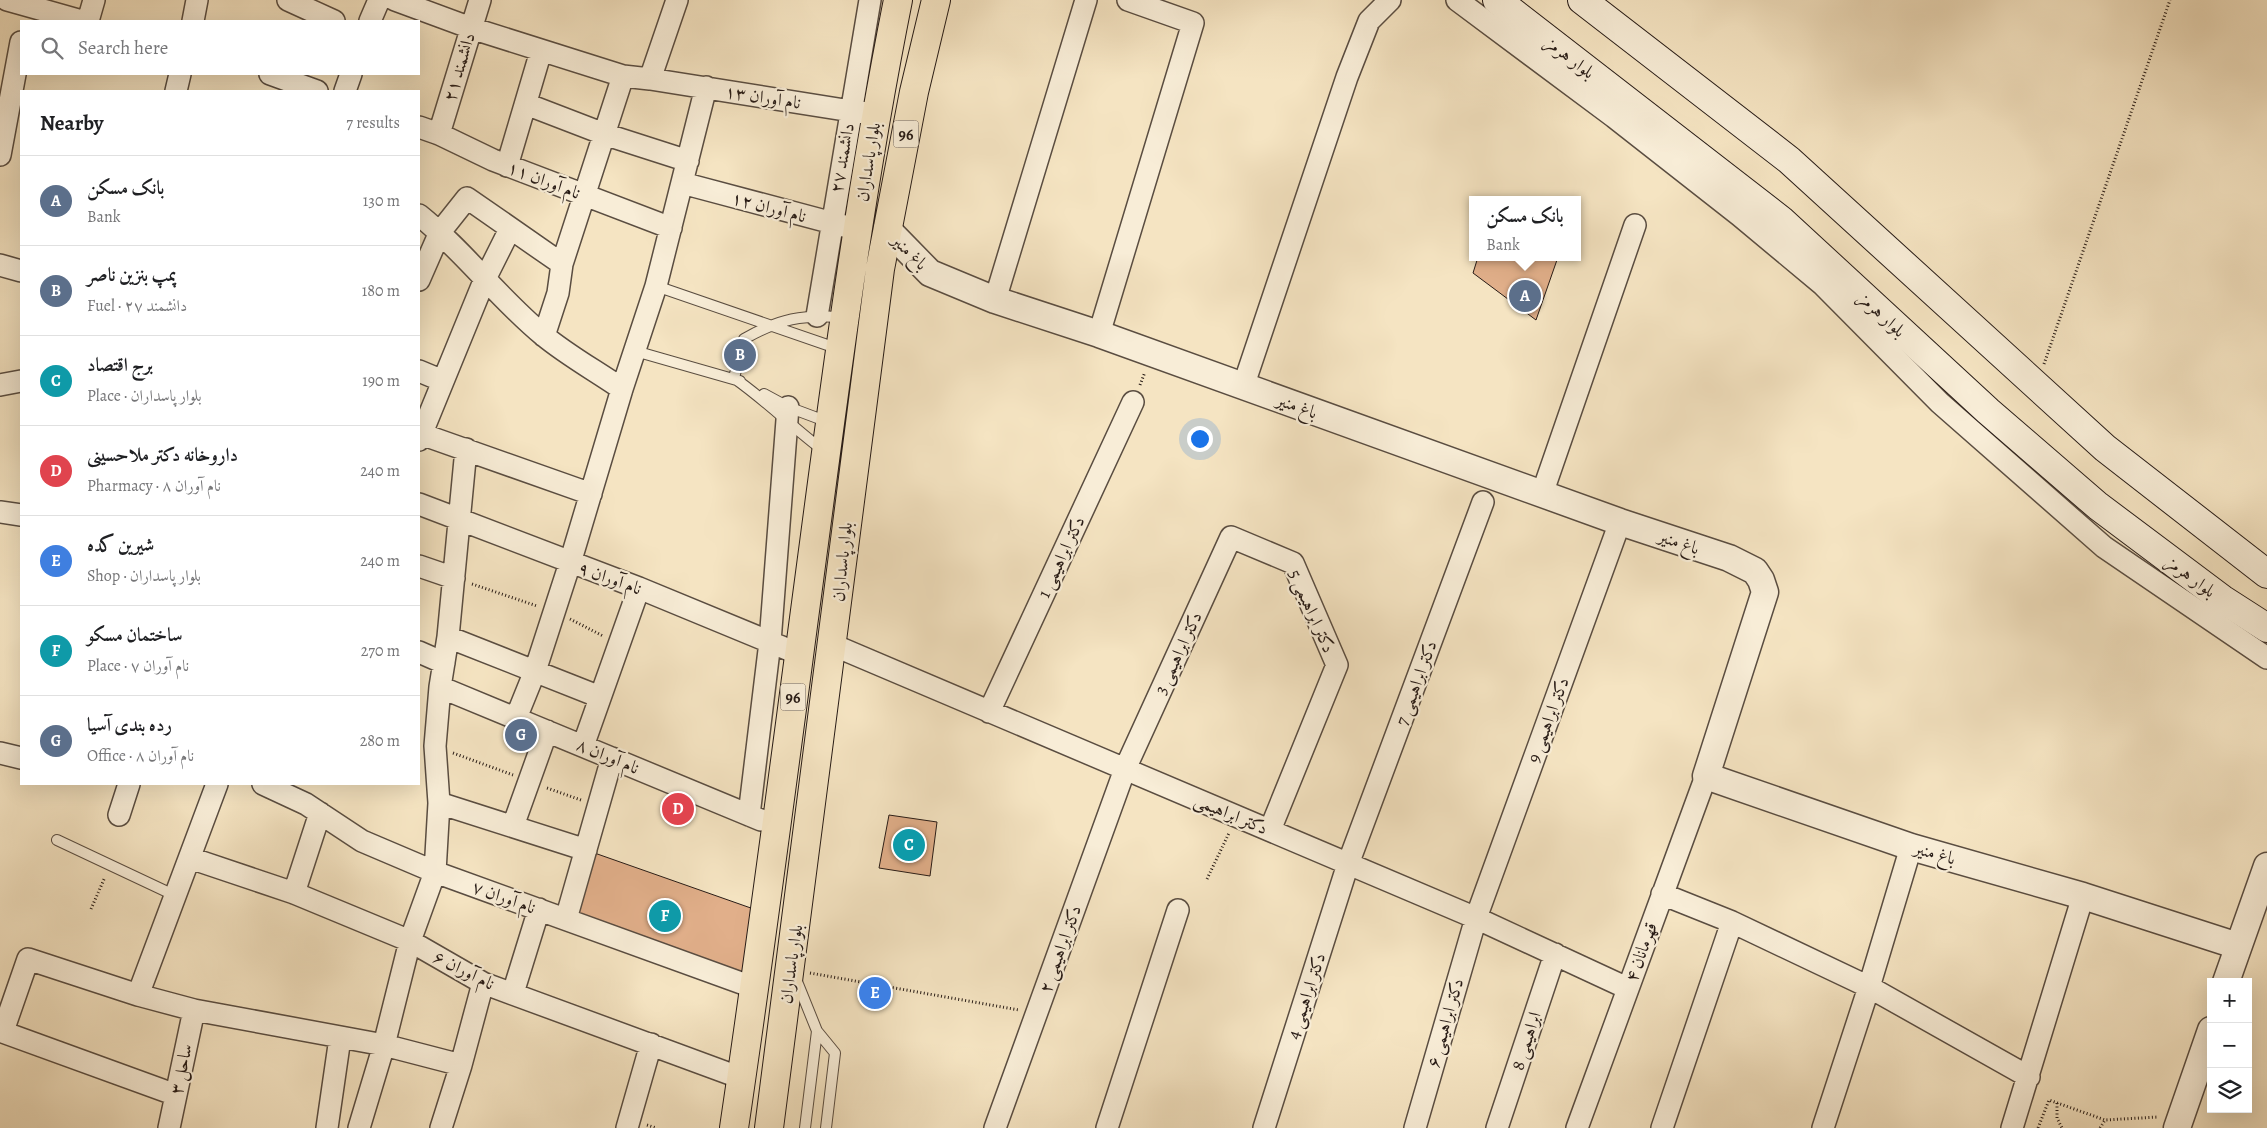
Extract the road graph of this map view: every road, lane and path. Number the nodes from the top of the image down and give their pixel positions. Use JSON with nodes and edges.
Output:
{"nodes":[{"id":1,"x":7,"y":0,"type":"edge"},
{"id":2,"x":94,"y":0,"type":"edge"},
{"id":3,"x":197,"y":0,"type":"edge"},
{"id":4,"x":379,"y":0,"type":"edge"},
{"id":5,"x":395,"y":0,"type":"edge"},
{"id":6,"x":480,"y":0,"type":"edge"},
{"id":7,"x":677,"y":0,"type":"edge"},
{"id":8,"x":870,"y":0,"type":"edge"},
{"id":9,"x":898,"y":0,"type":"edge"},
{"id":10,"x":936,"y":0,"type":"edge"},
{"id":11,"x":1086,"y":0,"type":"edge"},
{"id":12,"x":1128,"y":0,"type":"edge"},
{"id":13,"x":1390,"y":0,"type":"edge"},
{"id":14,"x":1457,"y":0,"type":"edge"},
{"id":15,"x":1497,"y":0,"type":"edge"},
{"id":16,"x":1582,"y":0,"type":"edge"},
{"id":17,"x":2170,"y":0,"type":"edge"},
{"id":18,"x":292,"y":1,"type":"edge"},
{"id":19,"x":27,"y":14,"type":"edge"},
{"id":20,"x":74,"y":20,"type":"edge"},
{"id":21,"x":88,"y":20,"type":"edge"},
{"id":22,"x":193,"y":20,"type":"edge"},
{"id":23,"x":332,"y":20,"type":"edge"},
{"id":24,"x":370,"y":20,"type":"edge"},
{"id":25,"x":471,"y":28,"type":"junction"},
{"id":26,"x":20,"y":45,"type":"edge"},
{"id":27,"x":541,"y":51,"type":"junction"},
{"id":28,"x":180,"y":75,"type":"edge"},
{"id":29,"x":273,"y":75,"type":"edge"},
{"id":30,"x":351,"y":75,"type":"edge"},
{"id":31,"x":623,"y":76,"type":"junction"},
{"id":32,"x":650,"y":78,"type":"junction"},
{"id":33,"x":7,"y":83,"type":"edge"},
{"id":34,"x":706,"y":88,"type":"junction"},
{"id":35,"x":176,"y":90,"type":"edge"},
{"id":36,"x":314,"y":90,"type":"edge"},
{"id":37,"x":344,"y":90,"type":"edge"},
{"id":38,"x":526,"y":104,"type":"junction"},
{"id":39,"x":15,"y":110,"type":"edge"},
{"id":40,"x":863,"y":112,"type":"junction"},
{"id":41,"x":420,"y":127,"type":"edge"},
{"id":42,"x":439,"y":134,"type":"junction"},
{"id":43,"x":604,"y":134,"type":"junction"},
{"id":44,"x":1,"y":147,"type":"edge"},
{"id":45,"x":688,"y":161,"type":"junction"},
{"id":46,"x":508,"y":166,"type":"junction"},
{"id":47,"x":682,"y":183,"type":"junction"},
{"id":48,"x":584,"y":196,"type":"junction"},
{"id":49,"x":420,"y":216,"type":"edge"},
{"id":50,"x":1635,"y":225,"type":"dead end"},
{"id":51,"x":844,"y":226,"type":"junction"},
{"id":52,"x":671,"y":228,"type":"junction"},
{"id":53,"x":510,"y":229,"type":"junction"},
{"id":54,"x":887,"y":229,"type":"junction"},
{"id":55,"x":440,"y":232,"type":"junction"},
{"id":56,"x":562,"y":264,"type":"junction"},
{"id":57,"x":0,"y":265,"type":"edge"},
{"id":58,"x":20,"y":271,"type":"edge"},
{"id":59,"x":420,"y":278,"type":"edge"},
{"id":60,"x":484,"y":281,"type":"junction"},
{"id":61,"x":656,"y":286,"type":"junction"},
{"id":62,"x":995,"y":300,"type":"junction"},
{"id":63,"x":817,"y":316,"type":"junction"},
{"id":64,"x":844,"y":317,"type":"junction"},
{"id":65,"x":768,"y":325,"type":"junction"},
{"id":66,"x":1099,"y":334,"type":"junction"},
{"id":67,"x":544,"y":336,"type":"junction"},
{"id":68,"x":840,"y":349,"type":"junction"},
{"id":69,"x":635,"y":351,"type":"junction"},
{"id":70,"x":1153,"y":354,"type":"junction"},
{"id":71,"x":420,"y":371,"type":"edge"},
{"id":72,"x":734,"y":378,"type":"junction"},
{"id":73,"x":20,"y":381,"type":"edge"},
{"id":74,"x":443,"y":381,"type":"junction"},
{"id":75,"x":0,"y":385,"type":"edge"},
{"id":76,"x":2036,"y":386,"type":"junction"},
{"id":77,"x":1242,"y":387,"type":"junction"},
{"id":78,"x":622,"y":389,"type":"junction"},
{"id":79,"x":1133,"y":402,"type":"joint"},
{"id":80,"x":788,"y":414,"type":"junction"},
{"id":81,"x":830,"y":422,"type":"junction"},
{"id":82,"x":420,"y":437,"type":"edge"},
{"id":83,"x":466,"y":449,"type":"junction"},
{"id":84,"x":826,"y":452,"type":"junction"},
{"id":85,"x":591,"y":494,"type":"junction"},
{"id":86,"x":1542,"y":494,"type":"junction"},
{"id":87,"x":1483,"y":502,"type":"dead end"},
{"id":88,"x":420,"y":504,"type":"edge"},
{"id":89,"x":0,"y":512,"type":"edge"},
{"id":90,"x":20,"y":515,"type":"edge"},
{"id":91,"x":458,"y":520,"type":"junction"},
{"id":92,"x":1620,"y":522,"type":"junction"},
{"id":93,"x":1231,"y":536,"type":"joint"},
{"id":94,"x":570,"y":563,"type":"junction"},
{"id":95,"x":420,"y":566,"type":"edge"},
{"id":96,"x":2267,"y":574,"type":"edge"},
{"id":97,"x":454,"y":578,"type":"junction"},
{"id":98,"x":639,"y":588,"type":"junction"},
{"id":99,"x":2267,"y":628,"type":"edge"},
{"id":100,"x":448,"y":637,"type":"junction"},
{"id":101,"x":770,"y":642,"type":"junction"},
{"id":102,"x":833,"y":645,"type":"junction"},
{"id":103,"x":420,"y":652,"type":"edge"},
{"id":104,"x":799,"y":654,"type":"junction"},
{"id":105,"x":2267,"y":658,"type":"edge"},
{"id":106,"x":444,"y":663,"type":"junction"},
{"id":107,"x":535,"y":671,"type":"junction"},
{"id":108,"x":440,"y":687,"type":"junction"},
{"id":109,"x":600,"y":697,"type":"junction"},
{"id":110,"x":989,"y":712,"type":"junction"},
{"id":111,"x":516,"y":718,"type":"junction"},
{"id":112,"x":428,"y":723,"type":"edge"},
{"id":113,"x":547,"y":731,"type":"junction"},
{"id":114,"x":583,"y":746,"type":"junction"},
{"id":115,"x":0,"y":754,"type":"edge"},
{"id":116,"x":20,"y":758,"type":"edge"},
{"id":117,"x":612,"y":758,"type":"junction"},
{"id":118,"x":1125,"y":769,"type":"junction"},
{"id":119,"x":1706,"y":776,"type":"junction"},
{"id":120,"x":129,"y":785,"type":"edge"},
{"id":121,"x":217,"y":785,"type":"edge"},
{"id":122,"x":265,"y":785,"type":"edge"},
{"id":123,"x":439,"y":803,"type":"junction"},
{"id":124,"x":320,"y":813,"type":"junction"},
{"id":125,"x":119,"y":815,"type":"dead end"},
{"id":126,"x":749,"y":815,"type":"junction"},
{"id":127,"x":1236,"y":816,"type":"junction"},
{"id":128,"x":512,"y":826,"type":"junction"},
{"id":129,"x":776,"y":826,"type":"junction"},
{"id":130,"x":1270,"y":830,"type":"junction"},
{"id":131,"x":57,"y":840,"type":"dead end"},
{"id":132,"x":1911,"y":846,"type":"junction"},
{"id":133,"x":586,"y":850,"type":"junction"},
{"id":134,"x":190,"y":858,"type":"junction"},
{"id":135,"x":1348,"y":864,"type":"junction"},
{"id":136,"x":110,"y":865,"type":"junction"},
{"id":137,"x":2267,"y":866,"type":"edge"},
{"id":138,"x":434,"y":872,"type":"junction"},
{"id":139,"x":1207,"y":879,"type":"dead end"},
{"id":140,"x":294,"y":893,"type":"junction"},
{"id":141,"x":1662,"y":894,"type":"junction"},
{"id":142,"x":176,"y":896,"type":"junction"},
{"id":143,"x":2083,"y":896,"type":"junction"},
{"id":144,"x":91,"y":909,"type":"dead end"},
{"id":145,"x":538,"y":910,"type":"junction"},
{"id":146,"x":1178,"y":910,"type":"dead end"},
{"id":147,"x":1476,"y":918,"type":"junction"},
{"id":148,"x":566,"y":919,"type":"junction"},
{"id":149,"x":1732,"y":922,"type":"junction"},
{"id":150,"x":410,"y":941,"type":"junction"},
{"id":151,"x":2238,"y":946,"type":"junction"},
{"id":152,"x":1555,"y":954,"type":"junction"},
{"id":153,"x":791,"y":970,"type":"junction"},
{"id":154,"x":2227,"y":978,"type":"edge"},
{"id":155,"x":484,"y":982,"type":"junction"},
{"id":156,"x":1869,"y":986,"type":"junction"},
{"id":157,"x":755,"y":988,"type":"junction"},
{"id":158,"x":1627,"y":988,"type":"junction"},
{"id":159,"x":513,"y":993,"type":"junction"},
{"id":160,"x":138,"y":995,"type":"junction"},
{"id":161,"x":194,"y":1010,"type":"junction"},
{"id":162,"x":1036,"y":1013,"type":"junction"},
{"id":163,"x":1,"y":1031,"type":"edge"},
{"id":164,"x":818,"y":1031,"type":"junction"},
{"id":165,"x":340,"y":1038,"type":"junction"},
{"id":166,"x":2207,"y":1042,"type":"edge"},
{"id":167,"x":651,"y":1044,"type":"junction"},
{"id":168,"x":384,"y":1045,"type":"junction"},
{"id":169,"x":461,"y":1065,"type":"junction"},
{"id":170,"x":2029,"y":1077,"type":"junction"},
{"id":171,"x":741,"y":1078,"type":"junction"},
{"id":172,"x":176,"y":1095,"type":"junction"},
{"id":173,"x":2057,"y":1103,"type":"junction"},
{"id":174,"x":2105,"y":1120,"type":"junction"},
{"id":175,"x":2179,"y":1122,"type":"edge"},
{"id":176,"x":2101,"y":1127,"type":"edge"},
{"id":177,"x":169,"y":1128,"type":"edge"},
{"id":178,"x":327,"y":1128,"type":"edge"},
{"id":179,"x":359,"y":1128,"type":"edge"},
{"id":180,"x":441,"y":1128,"type":"edge"},
{"id":181,"x":627,"y":1128,"type":"edge"},
{"id":182,"x":734,"y":1128,"type":"edge"},
{"id":183,"x":769,"y":1128,"type":"edge"},
{"id":184,"x":805,"y":1128,"type":"edge"},
{"id":185,"x":826,"y":1128,"type":"edge"},
{"id":186,"x":995,"y":1128,"type":"edge"},
{"id":187,"x":1107,"y":1128,"type":"edge"},
{"id":188,"x":1264,"y":1128,"type":"edge"},
{"id":189,"x":1414,"y":1128,"type":"edge"},
{"id":190,"x":1497,"y":1128,"type":"edge"},
{"id":191,"x":1577,"y":1128,"type":"edge"},
{"id":192,"x":1662,"y":1128,"type":"edge"},
{"id":193,"x":1823,"y":1128,"type":"edge"},
{"id":194,"x":2012,"y":1128,"type":"edge"},
{"id":195,"x":2038,"y":1128,"type":"edge"},
{"id":196,"x":2062,"y":1128,"type":"edge"}],
"edges":[{"from":1,"to":19,"type":"street"},
{"from":2,"to":21,"type":"street"},
{"from":3,"to":22,"type":"street"},
{"from":4,"to":24,"type":"street"},
{"from":5,"to":25,"type":"street","name":"نام آوران ۱۳"},
{"from":6,"to":25,"type":"street","name":"دانشمند ۲۱"},
{"from":7,"to":32,"type":"street"},
{"from":8,"to":40,"type":"street","name":"دانشمند ۲۷"},
{"from":9,"to":40,"type":"highway","name":"بلوار پاسداران","number":"96"},
{"from":10,"to":54,"type":"highway","name":"بلوار پاسداران","number":"96"},
{"from":11,"to":62,"type":"street"},
{"from":12,"to":66,"type":"street"},
{"from":13,"to":77,"type":"street"},
{"from":14,"to":105,"type":"street"},
{"from":15,"to":99,"type":"main road","name":"بلوار هرمز"},
{"from":16,"to":76,"type":"main road"},
{"from":17,"to":76,"type":"path"},
{"from":18,"to":23,"type":"street"},
{"from":19,"to":20,"type":"street"},
{"from":25,"to":27,"type":"street","name":"نام آوران ۱۳"},
{"from":25,"to":42,"type":"street","name":"دانشمند ۲۱"},
{"from":26,"to":33,"type":"street"},
{"from":27,"to":31,"type":"street","name":"نام آوران ۱۳"},
{"from":27,"to":38,"type":"street"},
{"from":28,"to":35,"type":"street"},
{"from":29,"to":36,"type":"street"},
{"from":30,"to":37,"type":"street"},
{"from":31,"to":32,"type":"street","name":"نام آوران ۱۳"},
{"from":31,"to":43,"type":"street"},
{"from":32,"to":34,"type":"street","name":"نام آوران ۱۳"},
{"from":33,"to":39,"type":"street"},
{"from":34,"to":40,"type":"street","name":"نام آوران ۱۳"},
{"from":34,"to":45,"type":"street"},
{"from":38,"to":43,"type":"street"},
{"from":38,"to":46,"type":"street"},
{"from":39,"to":44,"type":"street"},
{"from":40,"to":51,"type":"highway","name":"بلوار پاسداران","number":"96"},
{"from":41,"to":42,"type":"street","name":"نام آوران ۱۱"},
{"from":42,"to":46,"type":"street","name":"نام آوران ۱۱"},
{"from":43,"to":45,"type":"street"},
{"from":43,"to":48,"type":"street"},
{"from":45,"to":47,"type":"street"},
{"from":46,"to":48,"type":"street","name":"نام آوران ۱۱"},
{"from":47,"to":51,"type":"street","name":"نام آوران ۱۲"},
{"from":47,"to":52,"type":"street"},
{"from":48,"to":52,"type":"street","name":"نام آوران ۱۱"},
{"from":48,"to":56,"type":"street"},
{"from":49,"to":55,"type":"street"},
{"from":50,"to":86,"type":"street"},
{"from":51,"to":63,"type":"street"},
{"from":51,"to":64,"type":"highway","name":"بلوار پاسداران","number":"96"},
{"from":52,"to":61,"type":"street"},
{"from":53,"to":55,"type":"street"},
{"from":53,"to":56,"type":"street"},
{"from":53,"to":60,"type":"street"},
{"from":54,"to":62,"type":"street","name":"باغ منیر"},
{"from":54,"to":102,"type":"highway","name":"بلوار پاسداران","number":"96"},
{"from":55,"to":59,"type":"street"},
{"from":55,"to":60,"type":"street"},
{"from":56,"to":67,"type":"street"},
{"from":57,"to":58,"type":"street"},
{"from":60,"to":67,"type":"street"},
{"from":60,"to":74,"type":"street"},
{"from":61,"to":65,"type":"lane"},
{"from":61,"to":69,"type":"street"},
{"from":62,"to":66,"type":"street","name":"باغ منیر"},
{"from":63,"to":64,"type":"lane"},
{"from":63,"to":65,"type":"lane"},
{"from":64,"to":68,"type":"highway","name":"بلوار پاسداران","number":"96"},
{"from":65,"to":68,"type":"lane"},
{"from":65,"to":72,"type":"lane"},
{"from":66,"to":70,"type":"street","name":"باغ منیر"},
{"from":67,"to":78,"type":"street"},
{"from":68,"to":81,"type":"highway","name":"بلوار پاسداران","number":"96"},
{"from":69,"to":72,"type":"lane"},
{"from":69,"to":78,"type":"street"},
{"from":70,"to":77,"type":"street","name":"باغ منیر"},
{"from":70,"to":79,"type":"path"},
{"from":71,"to":74,"type":"street"},
{"from":72,"to":80,"type":"lane"},
{"from":73,"to":75,"type":"street"},
{"from":74,"to":82,"type":"street"},
{"from":76,"to":96,"type":"main road"},
{"from":77,"to":86,"type":"street","name":"باغ منیر"},
{"from":78,"to":85,"type":"street"},
{"from":79,"to":110,"type":"street","name":"دکتر ابراهیمی 1"},
{"from":80,"to":81,"type":"lane"},
{"from":80,"to":84,"type":"lane"},
{"from":80,"to":101,"type":"street"},
{"from":81,"to":84,"type":"highway","name":"بلوار پاسداران","number":"96"},
{"from":82,"to":83,"type":"street"},
{"from":83,"to":85,"type":"street"},
{"from":83,"to":91,"type":"street"},
{"from":84,"to":104,"type":"highway","name":"بلوار پاسداران","number":"96"},
{"from":85,"to":94,"type":"street"},
{"from":86,"to":92,"type":"street","name":"باغ منیر"},
{"from":87,"to":135,"type":"street","name":"دکتر ابراهیمی 7"},
{"from":88,"to":91,"type":"street","name":"نام آوران ۹"},
{"from":89,"to":90,"type":"street"},
{"from":91,"to":94,"type":"street","name":"نام آوران ۹"},
{"from":91,"to":97,"type":"street"},
{"from":92,"to":119,"type":"street","name":"باغ منیر"},
{"from":92,"to":147,"type":"street","name":"دکتر ابراهیمی 9"},
{"from":93,"to":118,"type":"street","name":"دکتر ابراهیمی 3"},
{"from":93,"to":130,"type":"street","name":"دکتر ابراهیمی 5"},
{"from":94,"to":98,"type":"street","name":"نام آوران ۹"},
{"from":94,"to":107,"type":"street"},
{"from":95,"to":97,"type":"street"},
{"from":97,"to":100,"type":"street"},
{"from":98,"to":101,"type":"street","name":"نام آوران ۹"},
{"from":98,"to":109,"type":"street"},
{"from":100,"to":106,"type":"street"},
{"from":100,"to":107,"type":"street"},
{"from":101,"to":104,"type":"street","name":"نام آوران ۹"},
{"from":101,"to":126,"type":"street"},
{"from":102,"to":110,"type":"street","name":"دکتر ابراهیمی"},
{"from":102,"to":153,"type":"highway","name":"بلوار پاسداران","number":"96"},
{"from":103,"to":106,"type":"street"},
{"from":104,"to":129,"type":"highway","name":"بلوار پاسداران","number":"96"},
{"from":106,"to":108,"type":"street"},
{"from":107,"to":109,"type":"street"},
{"from":107,"to":111,"type":"street"},
{"from":108,"to":111,"type":"street","name":"نام آوران ۸"},
{"from":108,"to":112,"type":"street"},
{"from":109,"to":114,"type":"street"},
{"from":110,"to":118,"type":"street","name":"دکتر ابراهیمی"},
{"from":111,"to":113,"type":"street","name":"نام آوران ۸"},
{"from":112,"to":123,"type":"street"},
{"from":113,"to":114,"type":"street","name":"نام آوران ۸"},
{"from":113,"to":128,"type":"street"},
{"from":114,"to":117,"type":"street","name":"نام آوران ۸"},
{"from":115,"to":116,"type":"street"},
{"from":117,"to":126,"type":"street","name":"نام آوران ۸"},
{"from":117,"to":133,"type":"street"},
{"from":118,"to":127,"type":"street","name":"دکتر ابراهیمی"},
{"from":118,"to":162,"type":"street","name":"دکتر ابراهیمی ۲"},
{"from":119,"to":132,"type":"street","name":"باغ منیر"},
{"from":119,"to":141,"type":"street","name":"قهرمانان ۴"},
{"from":120,"to":125,"type":"street"},
{"from":121,"to":134,"type":"street"},
{"from":122,"to":124,"type":"street","name":"نام آوران ۷"},
{"from":123,"to":128,"type":"street"},
{"from":123,"to":138,"type":"street"},
{"from":124,"to":138,"type":"street","name":"نام آوران ۷"},
{"from":124,"to":140,"type":"street"},
{"from":126,"to":129,"type":"street","name":"نام آوران ۸"},
{"from":127,"to":130,"type":"street","name":"دکتر ابراهیمی"},
{"from":127,"to":139,"type":"path"},
{"from":128,"to":133,"type":"street"},
{"from":129,"to":157,"type":"highway","name":"بلوار پاسداران","number":"96"},
{"from":130,"to":135,"type":"street","name":"دکتر ابراهیمی"},
{"from":131,"to":136,"type":"lane"},
{"from":132,"to":143,"type":"street","name":"باغ منیر"},
{"from":132,"to":156,"type":"street"},
{"from":133,"to":148,"type":"street"},
{"from":134,"to":140,"type":"street","name":"نام آوران ۶"},
{"from":134,"to":142,"type":"street"},
{"from":135,"to":147,"type":"street","name":"دکتر ابراهیمی"},
{"from":135,"to":188,"type":"street","name":"دکتر ابراهیمی 4"},
{"from":136,"to":142,"type":"lane"},
{"from":136,"to":144,"type":"path"},
{"from":137,"to":151,"type":"street"},
{"from":138,"to":145,"type":"street","name":"نام آوران ۷"},
{"from":138,"to":150,"type":"street"},
{"from":140,"to":150,"type":"street","name":"نام آوران ۶"},
{"from":141,"to":149,"type":"street"},
{"from":141,"to":158,"type":"street","name":"قهرمانان ۴"},
{"from":142,"to":160,"type":"street"},
{"from":143,"to":151,"type":"street","name":"باغ منیر"},
{"from":143,"to":170,"type":"street"},
{"from":145,"to":148,"type":"street","name":"نام آوران ۷"},
{"from":145,"to":159,"type":"street"},
{"from":146,"to":187,"type":"street"},
{"from":147,"to":152,"type":"street","name":"دکتر ابراهیمی"},
{"from":147,"to":189,"type":"street","name":"دکتر ابراهیمی ۶"},
{"from":148,"to":157,"type":"street","name":"نام آوران ۷"},
{"from":149,"to":156,"type":"street"},
{"from":149,"to":192,"type":"street"},
{"from":150,"to":155,"type":"street","name":"نام آوران ۶"},
{"from":150,"to":168,"type":"street"},
{"from":151,"to":154,"type":"street"},
{"from":152,"to":158,"type":"street","name":"دکتر ابراهیمی"},
{"from":152,"to":190,"type":"street","name":"ابراهیمی 8"},
{"from":153,"to":162,"type":"path"},
{"from":153,"to":164,"type":"lane"},
{"from":153,"to":183,"type":"highway","name":"بلوار پاسداران","number":"96"},
{"from":155,"to":159,"type":"street","name":"نام آوران ۶"},
{"from":155,"to":169,"type":"street"},
{"from":156,"to":170,"type":"street"},
{"from":156,"to":193,"type":"street"},
{"from":157,"to":171,"type":"highway","name":"بلوار پاسداران","number":"96"},
{"from":158,"to":191,"type":"street","name":"قهرمانان ۴"},
{"from":159,"to":167,"type":"street","name":"نام آوران ۶"},
{"from":160,"to":161,"type":"street"},
{"from":160,"to":163,"type":"street"},
{"from":161,"to":165,"type":"street"},
{"from":161,"to":172,"type":"street","name":"ساحل ۳"},
{"from":162,"to":186,"type":"street","name":"دکتر ابراهیمی ۲"},
{"from":163,"to":172,"type":"street"},
{"from":164,"to":184,"type":"lane"},
{"from":164,"to":185,"type":"lane"},
{"from":165,"to":168,"type":"street"},
{"from":165,"to":178,"type":"street"},
{"from":166,"to":175,"type":"street"},
{"from":167,"to":171,"type":"street","name":"نام آوران ۶"},
{"from":167,"to":181,"type":"street"},
{"from":168,"to":169,"type":"street"},
{"from":168,"to":179,"type":"street"},
{"from":169,"to":180,"type":"street"},
{"from":170,"to":194,"type":"street"},
{"from":171,"to":182,"type":"highway","name":"بلوار پاسداران","number":"96"},
{"from":172,"to":177,"type":"street","name":"ساحل ۳"},
{"from":173,"to":174,"type":"path"},
{"from":173,"to":195,"type":"path"},
{"from":173,"to":196,"type":"path"},
{"from":174,"to":175,"type":"path"},
{"from":174,"to":176,"type":"path"}]}
